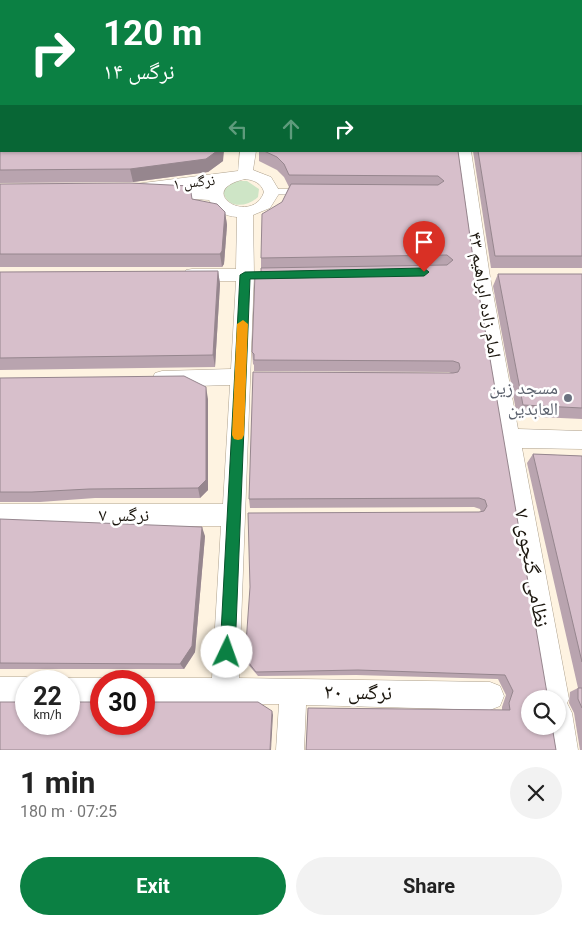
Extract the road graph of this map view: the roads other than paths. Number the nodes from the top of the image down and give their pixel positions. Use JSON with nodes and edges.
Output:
{"nodes":[{"id":1,"x":248,"y":152,"type":"edge"},
{"id":2,"x":463,"y":152,"type":"edge"},
{"id":3,"x":245,"y":174,"type":"junction"},
{"id":4,"x":225,"y":178,"type":"junction"},
{"id":5,"x":133,"y":189,"type":"junction"},
{"id":6,"x":116,"y":190,"type":"edge"},
{"id":7,"x":272,"y":192,"type":"junction"},
{"id":8,"x":310,"y":192,"type":"edge"},
{"id":9,"x":214,"y":196,"type":"junction"},
{"id":10,"x":245,"y":212,"type":"junction"},
{"id":11,"x":175,"y":275,"type":"edge"},
{"id":12,"x":250,"y":275,"type":"junction"},
{"id":13,"x":481,"y":277,"type":"junction"},
{"id":14,"x":499,"y":277,"type":"edge"},
{"id":15,"x":245,"y":377,"type":"junction"},
{"id":16,"x":144,"y":379,"type":"edge"},
{"id":17,"x":508,"y":438,"type":"junction"},
{"id":18,"x":582,"y":440,"type":"edge"},
{"id":19,"x":7,"y":515,"type":"edge"},
{"id":20,"x":239,"y":515,"type":"junction"},
{"id":21,"x":0,"y":690,"type":"edge"},
{"id":22,"x":15,"y":690,"type":"edge"},
{"id":23,"x":553,"y":690,"type":"edge"},
{"id":24,"x":155,"y":691,"type":"edge"},
{"id":25,"x":225,"y":691,"type":"junction"},
{"id":26,"x":293,"y":691,"type":"junction"},
{"id":27,"x":490,"y":696,"type":"dead end"},
{"id":28,"x":562,"y":735,"type":"edge"},
{"id":29,"x":290,"y":750,"type":"edge"},
{"id":30,"x":564,"y":750,"type":"edge"}],
"edges":[{"from":1,"to":3,"type":"street"},
{"from":2,"to":13,"type":"street","name":"امام زاده ابراهیم ۴۳"},
{"from":3,"to":4,"type":"street"},
{"from":3,"to":7,"type":"street"},
{"from":4,"to":5,"type":"street","name":"نرگس ۱"},
{"from":4,"to":9,"type":"street"},
{"from":5,"to":6,"type":"street","name":"نرگس ۱"},
{"from":5,"to":9,"type":"street","name":"نرگس ۱"},
{"from":7,"to":8,"type":"lane"},
{"from":7,"to":10,"type":"street"},
{"from":9,"to":10,"type":"street"},
{"from":10,"to":12,"type":"street"},
{"from":11,"to":12,"type":"street"},
{"from":12,"to":15,"type":"street"},
{"from":13,"to":14,"type":"street"},
{"from":13,"to":17,"type":"street","name":"امام زاده ابراهیم ۴۳"},
{"from":15,"to":16,"type":"street"},
{"from":15,"to":20,"type":"street"},
{"from":17,"to":18,"type":"street"},
{"from":17,"to":23,"type":"street","name":"نظامی گنجوی ۷"},
{"from":19,"to":20,"type":"street","name":"نرگس ۷"},
{"from":20,"to":25,"type":"street"},
{"from":21,"to":22,"type":"street"},
{"from":24,"to":25,"type":"street","name":"نرگس ۲۰"},
{"from":25,"to":26,"type":"street","name":"نرگس ۲۰"},
{"from":26,"to":27,"type":"street","name":"نرگس ۲۰"},
{"from":26,"to":29,"type":"street"},
{"from":28,"to":30,"type":"street"}]}
